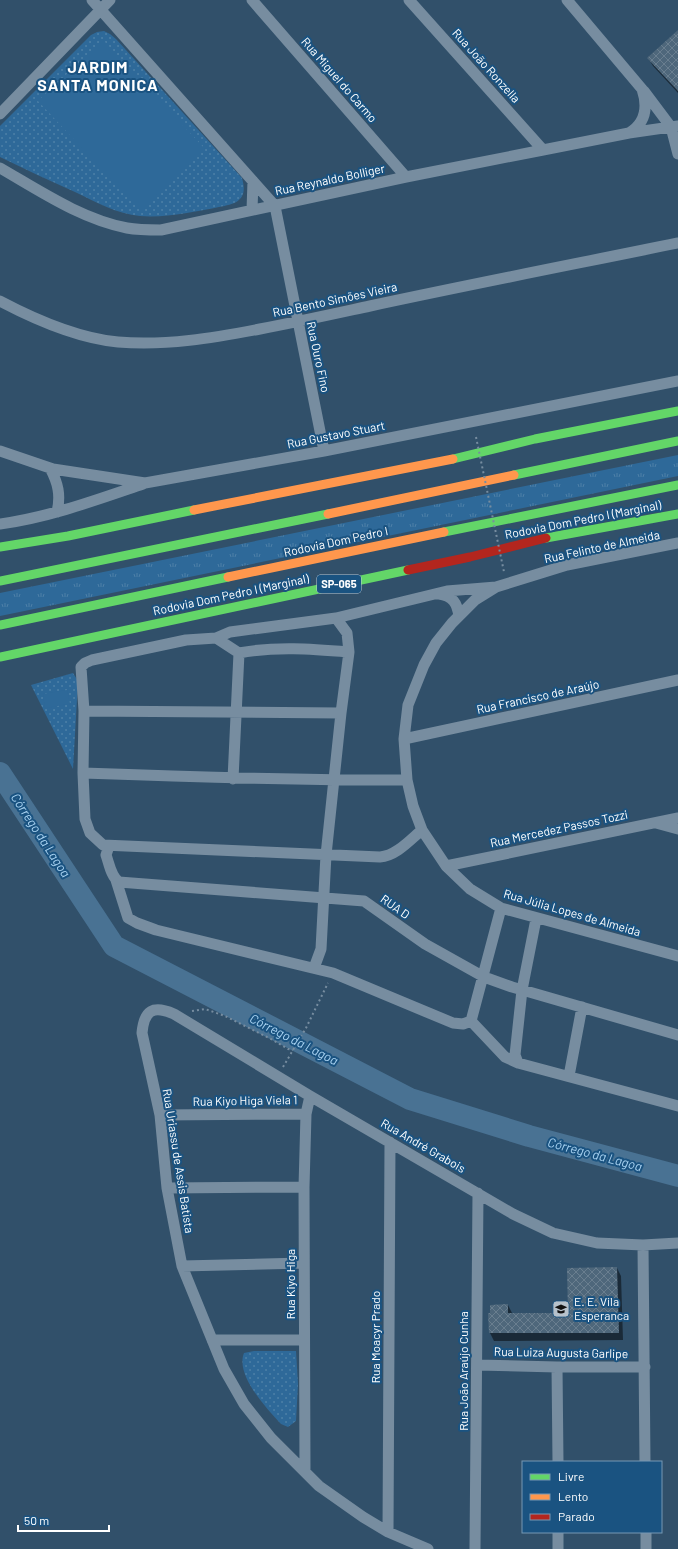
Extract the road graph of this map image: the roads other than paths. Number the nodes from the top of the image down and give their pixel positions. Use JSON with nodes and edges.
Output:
{"nodes":[{"id":1,"x":92,"y":0,"type":"edge"},
{"id":2,"x":110,"y":0,"type":"edge"},
{"id":3,"x":252,"y":0,"type":"edge"},
{"id":4,"x":409,"y":0,"type":"edge"},
{"id":5,"x":567,"y":0,"type":"edge"},
{"id":6,"x":100,"y":10,"type":"junction"},
{"id":7,"x":642,"y":89,"type":"junction"},
{"id":8,"x":0,"y":114,"type":"edge"},
{"id":9,"x":675,"y":127,"type":"edge"},
{"id":10,"x":628,"y":133,"type":"junction"},
{"id":11,"x":543,"y":150,"type":"junction"},
{"id":12,"x":678,"y":154,"type":"edge"},
{"id":13,"x":0,"y":168,"type":"edge"},
{"id":14,"x":406,"y":177,"type":"junction"},
{"id":15,"x":253,"y":181,"type":"junction"},
{"id":16,"x":275,"y":206,"type":"junction"},
{"id":17,"x":252,"y":210,"type":"junction"},
{"id":18,"x":678,"y":243,"type":"edge"},
{"id":19,"x":0,"y":301,"type":"edge"},
{"id":20,"x":297,"y":322,"type":"junction"},
{"id":21,"x":678,"y":381,"type":"edge"},
{"id":22,"x":678,"y":411,"type":"edge"},
{"id":23,"x":678,"y":441,"type":"edge"},
{"id":24,"x":0,"y":451,"type":"edge"},
{"id":25,"x":324,"y":451,"type":"junction"},
{"id":26,"x":50,"y":468,"type":"junction"},
{"id":27,"x":145,"y":483,"type":"junction"},
{"id":28,"x":678,"y":485,"type":"edge"},
{"id":29,"x":57,"y":512,"type":"junction"},
{"id":30,"x":678,"y":514,"type":"edge"},
{"id":31,"x":0,"y":524,"type":"edge"},
{"id":32,"x":678,"y":543,"type":"edge"},
{"id":33,"x":0,"y":548,"type":"edge"},
{"id":34,"x":0,"y":581,"type":"edge"},
{"id":35,"x":496,"y":587,"type":"junction"},
{"id":36,"x":437,"y":594,"type":"junction"},
{"id":37,"x":459,"y":616,"type":"junction"},
{"id":38,"x":336,"y":618,"type":"junction"},
{"id":39,"x":0,"y":626,"type":"edge"},
{"id":40,"x":216,"y":638,"type":"junction"},
{"id":41,"x":349,"y":652,"type":"junction"},
{"id":42,"x":239,"y":653,"type":"junction"},
{"id":43,"x":0,"y":657,"type":"edge"},
{"id":44,"x":678,"y":680,"type":"edge"},
{"id":45,"x":84,"y":710,"type":"junction"},
{"id":46,"x":235,"y":713,"type":"junction"},
{"id":47,"x":341,"y":713,"type":"junction"},
{"id":48,"x":404,"y":739,"type":"junction"},
{"id":49,"x":83,"y":773,"type":"junction"},
{"id":50,"x":233,"y":779,"type":"junction"},
{"id":51,"x":407,"y":780,"type":"junction"},
{"id":52,"x":335,"y":781,"type":"junction"},
{"id":53,"x":678,"y":818,"type":"edge"},
{"id":54,"x":652,"y":822,"type":"junction"},
{"id":55,"x":678,"y":829,"type":"edge"},
{"id":56,"x":422,"y":830,"type":"junction"},
{"id":57,"x":109,"y":846,"type":"junction"},
{"id":58,"x":326,"y":854,"type":"junction"},
{"id":59,"x":446,"y":866,"type":"junction"},
{"id":60,"x":116,"y":880,"type":"junction"},
{"id":61,"x":324,"y":897,"type":"junction"},
{"id":62,"x":502,"y":908,"type":"junction"},
{"id":63,"x":536,"y":918,"type":"junction"},
{"id":64,"x":678,"y":956,"type":"edge"},
{"id":65,"x":314,"y":968,"type":"junction"},
{"id":66,"x":484,"y":977,"type":"junction"},
{"id":67,"x":522,"y":990,"type":"junction"},
{"id":68,"x":582,"y":1007,"type":"junction"},
{"id":69,"x":174,"y":1014,"type":"joint"},
{"id":70,"x":471,"y":1021,"type":"junction"},
{"id":71,"x":678,"y":1035,"type":"edge"},
{"id":72,"x":518,"y":1063,"type":"junction"},
{"id":73,"x":569,"y":1076,"type":"junction"},
{"id":74,"x":310,"y":1096,"type":"junction"},
{"id":75,"x":678,"y":1106,"type":"edge"},
{"id":76,"x":306,"y":1114,"type":"junction"},
{"id":77,"x":160,"y":1115,"type":"junction"},
{"id":78,"x":390,"y":1142,"type":"junction"},
{"id":79,"x":304,"y":1187,"type":"junction"},
{"id":80,"x":167,"y":1188,"type":"junction"},
{"id":81,"x":478,"y":1193,"type":"junction"},
{"id":82,"x":678,"y":1243,"type":"edge"},
{"id":83,"x":643,"y":1245,"type":"junction"},
{"id":84,"x":304,"y":1263,"type":"junction"},
{"id":85,"x":182,"y":1266,"type":"junction"},
{"id":86,"x":212,"y":1340,"type":"junction"},
{"id":87,"x":304,"y":1340,"type":"junction"},
{"id":88,"x":477,"y":1365,"type":"junction"},
{"id":89,"x":557,"y":1367,"type":"junction"},
{"id":90,"x":645,"y":1367,"type":"junction"},
{"id":91,"x":558,"y":1461,"type":"edge"},
{"id":92,"x":645,"y":1461,"type":"edge"},
{"id":93,"x":305,"y":1472,"type":"junction"},
{"id":94,"x":388,"y":1532,"type":"junction"},
{"id":95,"x":558,"y":1533,"type":"edge"},
{"id":96,"x":646,"y":1533,"type":"edge"},
{"id":97,"x":428,"y":1549,"type":"edge"},
{"id":98,"x":476,"y":1549,"type":"edge"},
{"id":99,"x":558,"y":1549,"type":"edge"},
{"id":100,"x":646,"y":1549,"type":"edge"}],
"edges":[{"from":1,"to":6,"type":"street"},
{"from":2,"to":6,"type":"street"},
{"from":3,"to":14,"type":"street","name":"Rua Miguel do Carmo"},
{"from":4,"to":11,"type":"street","name":"Rua João Ronzella"},
{"from":5,"to":7,"type":"street"},
{"from":6,"to":8,"type":"street"},
{"from":6,"to":15,"type":"street"},
{"from":7,"to":9,"type":"street"},
{"from":7,"to":10,"type":"street"},
{"from":9,"to":10,"type":"street","name":"Rua Reynaldo Bolliger"},
{"from":9,"to":12,"type":"street"},
{"from":10,"to":11,"type":"street","name":"Rua Reynaldo Bolliger"},
{"from":11,"to":14,"type":"street","name":"Rua Reynaldo Bolliger"},
{"from":13,"to":17,"type":"street","name":"Rua Reynaldo Bolliger"},
{"from":14,"to":16,"type":"street","name":"Rua Reynaldo Bolliger"},
{"from":15,"to":16,"type":"street"},
{"from":15,"to":17,"type":"street"},
{"from":16,"to":17,"type":"street","name":"Rua Reynaldo Bolliger"},
{"from":16,"to":20,"type":"street","name":"Rua Ouro Fino"},
{"from":18,"to":20,"type":"street","name":"Rua Bento Simões Vieira"},
{"from":19,"to":20,"type":"street","name":"Rua Bento Simões Vieira"},
{"from":20,"to":25,"type":"street","name":"Rua Ouro Fino"},
{"from":21,"to":25,"type":"street","name":"Rua Gustavo Stuart"},
{"from":22,"to":33,"type":"highway"},
{"from":23,"to":34,"type":"highway"},
{"from":24,"to":26,"type":"street","name":"Rua Gustavo Stuart"},
{"from":25,"to":27,"type":"street","name":"Rua Gustavo Stuart"},
{"from":26,"to":27,"type":"street","name":"Rua Gustavo Stuart"},
{"from":26,"to":29,"type":"street"},
{"from":27,"to":29,"type":"street"},
{"from":28,"to":39,"type":"highway","name":"Rodovia Dom Pedro I","number":"SP-065"},
{"from":29,"to":31,"type":"street"},
{"from":30,"to":43,"type":"highway","name":"Rodovia Dom Pedro I (Marginal)","number":"SP-065"},
{"from":32,"to":35,"type":"street","name":"Rua Felinto de Almeida"},
{"from":35,"to":36,"type":"street"},
{"from":35,"to":37,"type":"street","name":"Rua Felinto de Almeida"},
{"from":36,"to":37,"type":"street"},
{"from":36,"to":38,"type":"street"},
{"from":37,"to":48,"type":"street","name":"Rua Felinto de Almeida"},
{"from":38,"to":40,"type":"street"},
{"from":38,"to":41,"type":"street"},
{"from":40,"to":42,"type":"street"},
{"from":40,"to":45,"type":"street"},
{"from":41,"to":42,"type":"street"},
{"from":41,"to":47,"type":"street"},
{"from":42,"to":46,"type":"street"},
{"from":44,"to":48,"type":"street","name":"Rua Francisco de Araújo"},
{"from":45,"to":46,"type":"street"},
{"from":45,"to":49,"type":"street"},
{"from":46,"to":47,"type":"street"},
{"from":46,"to":50,"type":"street"},
{"from":47,"to":52,"type":"street"},
{"from":48,"to":51,"type":"street","name":"Rua Felinto de Almeida"},
{"from":49,"to":50,"type":"street"},
{"from":49,"to":57,"type":"street"},
{"from":50,"to":52,"type":"street"},
{"from":51,"to":52,"type":"street"},
{"from":51,"to":56,"type":"street","name":"Rua Júlia Lopes de Almeida"},
{"from":52,"to":58,"type":"street"},
{"from":53,"to":54,"type":"street","name":"Rua Mercedez Passos Tozzi"},
{"from":54,"to":55,"type":"street"},
{"from":54,"to":59,"type":"street","name":"Rua Mercedez Passos Tozzi"},
{"from":56,"to":58,"type":"street"},
{"from":56,"to":59,"type":"street","name":"Rua Júlia Lopes de Almeida"},
{"from":57,"to":58,"type":"street"},
{"from":57,"to":60,"type":"street"},
{"from":58,"to":61,"type":"street"},
{"from":59,"to":62,"type":"street","name":"Rua Júlia Lopes de Almeida"},
{"from":60,"to":61,"type":"street","name":"RUA D"},
{"from":60,"to":65,"type":"street"},
{"from":61,"to":65,"type":"street"},
{"from":61,"to":66,"type":"street","name":"RUA D"},
{"from":62,"to":63,"type":"street","name":"Rua Júlia Lopes de Almeida"},
{"from":62,"to":66,"type":"street"},
{"from":63,"to":64,"type":"street","name":"Rua Júlia Lopes de Almeida"},
{"from":63,"to":67,"type":"street"},
{"from":65,"to":70,"type":"street"},
{"from":66,"to":67,"type":"street","name":"RUA D"},
{"from":66,"to":70,"type":"street"},
{"from":67,"to":68,"type":"street","name":"RUA D"},
{"from":67,"to":72,"type":"street"},
{"from":68,"to":71,"type":"street","name":"RUA D"},
{"from":68,"to":73,"type":"street"},
{"from":69,"to":74,"type":"street","name":"Rua André Grabois"},
{"from":69,"to":77,"type":"street","name":"Rua Uriassu de Assis Batista"},
{"from":70,"to":72,"type":"street"},
{"from":72,"to":73,"type":"street"},
{"from":73,"to":75,"type":"street"},
{"from":74,"to":76,"type":"street","name":"Rua Kiyo Higa"},
{"from":74,"to":78,"type":"street","name":"Rua André Grabois"},
{"from":76,"to":77,"type":"street","name":"Rua Kiyo Higa Viela 1"},
{"from":76,"to":79,"type":"street","name":"Rua Kiyo Higa"},
{"from":77,"to":80,"type":"street","name":"Rua Uriassu de Assis Batista"},
{"from":78,"to":81,"type":"street","name":"Rua André Grabois"},
{"from":78,"to":94,"type":"street","name":"Rua Moacyr Prado"},
{"from":79,"to":80,"type":"street"},
{"from":79,"to":84,"type":"street","name":"Rua Kiyo Higa"},
{"from":80,"to":85,"type":"street","name":"Rua Uriassu de Assis Batista"},
{"from":81,"to":83,"type":"street","name":"Rua André Grabois"},
{"from":81,"to":88,"type":"street","name":"Rua João Araújo Cunha"},
{"from":82,"to":83,"type":"street","name":"Rua André Grabois"},
{"from":83,"to":90,"type":"street"},
{"from":84,"to":85,"type":"street"},
{"from":84,"to":87,"type":"street","name":"Rua Kiyo Higa"},
{"from":85,"to":86,"type":"street","name":"Rua Uriassu de Assis Batista"},
{"from":86,"to":87,"type":"street"},
{"from":86,"to":93,"type":"street","name":"Rua Uriassu de Assis Batista"},
{"from":87,"to":93,"type":"street","name":"Rua Kiyo Higa"},
{"from":88,"to":89,"type":"street","name":"Rua Luiza Augusta Garlipe"},
{"from":88,"to":98,"type":"street","name":"Rua João Araújo Cunha"},
{"from":89,"to":90,"type":"street","name":"Rua Luiza Augusta Garlipe"},
{"from":89,"to":91,"type":"street"},
{"from":90,"to":92,"type":"street"},
{"from":93,"to":94,"type":"street","name":"Rua Uriassu de Assis Batista"},
{"from":94,"to":97,"type":"street","name":"Rua Uriassu de Assis Batista"},
{"from":95,"to":99,"type":"street"},
{"from":96,"to":100,"type":"street"}]}
